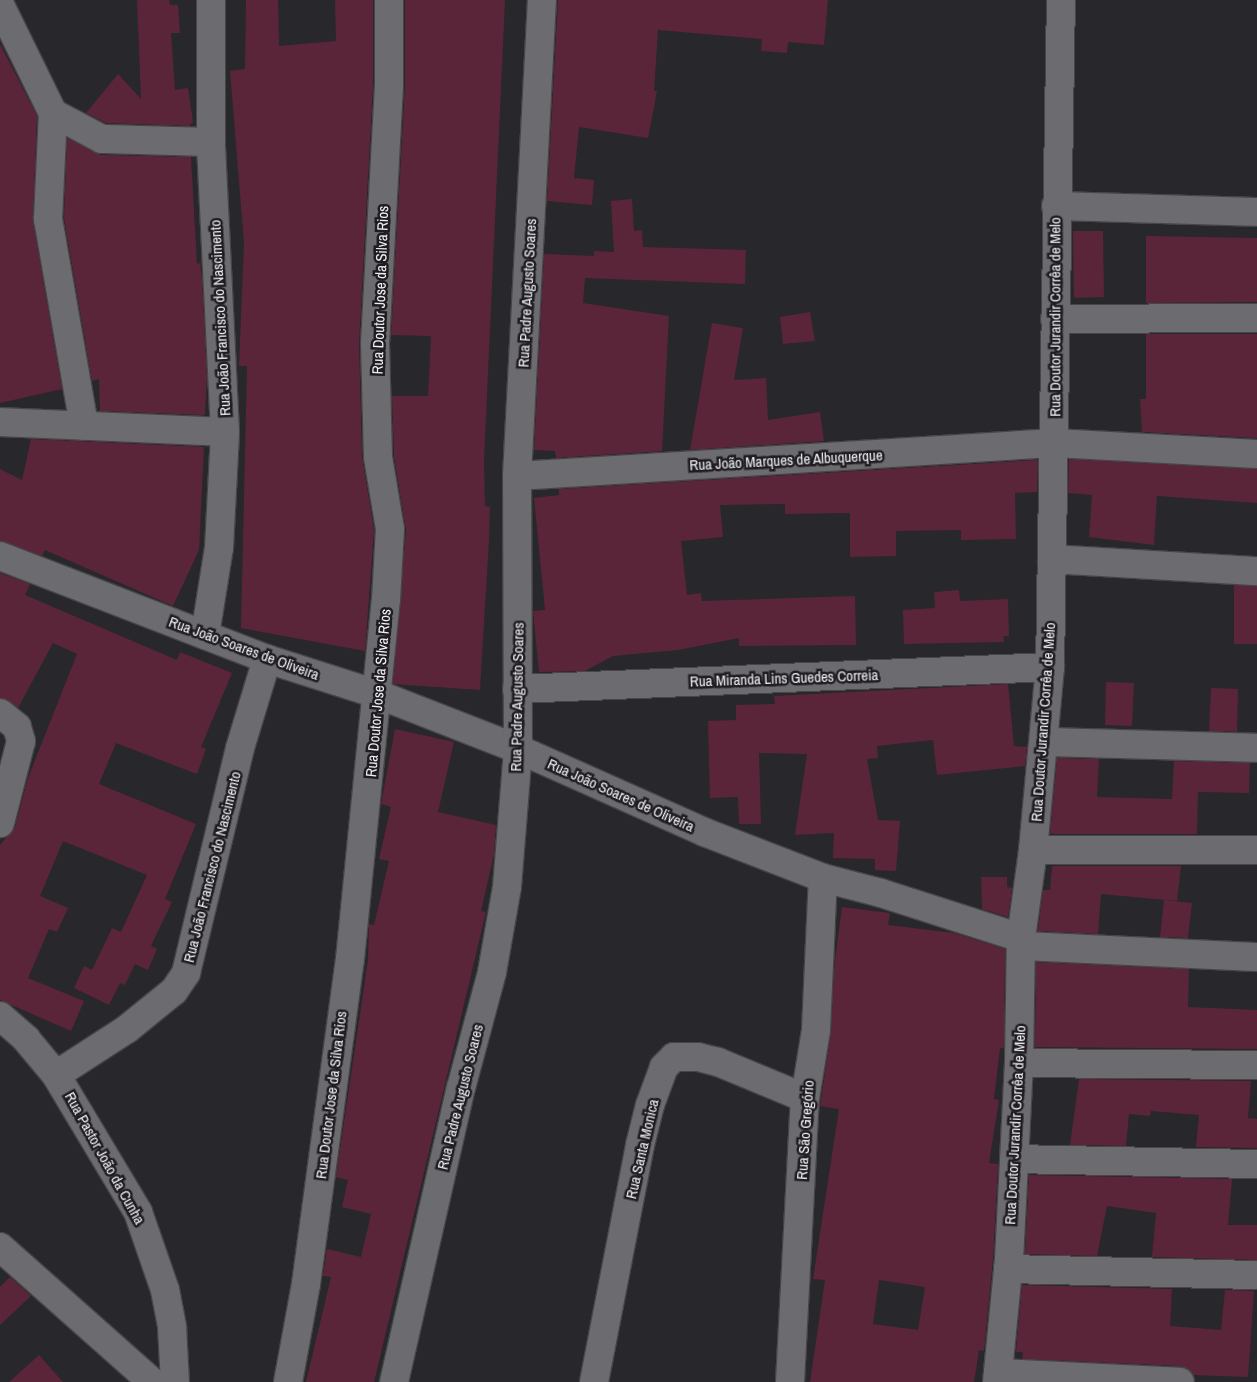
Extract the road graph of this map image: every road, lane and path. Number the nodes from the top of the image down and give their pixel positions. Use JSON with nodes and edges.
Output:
{"nodes":[{"id":1,"x":211,"y":0,"type":"edge"},
{"id":2,"x":389,"y":0,"type":"edge"},
{"id":3,"x":542,"y":0,"type":"edge"},
{"id":4,"x":1062,"y":0,"type":"edge"},
{"id":5,"x":0,"y":5,"type":"edge"},
{"id":6,"x":8,"y":48,"type":"edge"},
{"id":7,"x":52,"y":113,"type":"junction"},
{"id":8,"x":212,"y":142,"type":"junction"},
{"id":9,"x":1056,"y":206,"type":"junction"},
{"id":10,"x":1257,"y":212,"type":"edge"},
{"id":11,"x":1257,"y":318,"type":"edge"},
{"id":12,"x":1055,"y":319,"type":"junction"},
{"id":13,"x":0,"y":422,"type":"edge"},
{"id":14,"x":84,"y":426,"type":"junction"},
{"id":15,"x":225,"y":432,"type":"junction"},
{"id":16,"x":1054,"y":444,"type":"junction"},
{"id":17,"x":1257,"y":454,"type":"edge"},
{"id":18,"x":517,"y":476,"type":"junction"},
{"id":19,"x":0,"y":556,"type":"edge"},
{"id":20,"x":1052,"y":559,"type":"junction"},
{"id":21,"x":1257,"y":571,"type":"edge"},
{"id":22,"x":206,"y":635,"type":"junction"},
{"id":23,"x":267,"y":659,"type":"junction"},
{"id":24,"x":1050,"y":666,"type":"junction"},
{"id":25,"x":517,"y":689,"type":"junction"},
{"id":26,"x":377,"y":694,"type":"junction"},
{"id":27,"x":0,"y":713,"type":"edge"},
{"id":28,"x":1044,"y":742,"type":"junction"},
{"id":29,"x":1257,"y":748,"type":"edge"},
{"id":30,"x":518,"y":749,"type":"junction"},
{"id":31,"x":0,"y":824,"type":"edge"},
{"id":32,"x":1033,"y":850,"type":"junction"},
{"id":33,"x":1257,"y":850,"type":"edge"},
{"id":34,"x":823,"y":878,"type":"junction"},
{"id":35,"x":1021,"y":942,"type":"junction"},
{"id":36,"x":1257,"y":957,"type":"edge"},
{"id":37,"x":0,"y":1016,"type":"edge"},
{"id":38,"x":1019,"y":1063,"type":"junction"},
{"id":39,"x":1257,"y":1065,"type":"edge"},
{"id":40,"x":56,"y":1074,"type":"junction"},
{"id":41,"x":805,"y":1098,"type":"junction"},
{"id":42,"x":1014,"y":1159,"type":"junction"},
{"id":43,"x":1257,"y":1164,"type":"edge"},
{"id":44,"x":0,"y":1247,"type":"edge"},
{"id":45,"x":1008,"y":1269,"type":"junction"},
{"id":46,"x":1255,"y":1275,"type":"dead end"},
{"id":47,"x":997,"y":1377,"type":"edge"},
{"id":48,"x":152,"y":1382,"type":"edge"},
{"id":49,"x":176,"y":1382,"type":"edge"},
{"id":50,"x":288,"y":1382,"type":"edge"},
{"id":51,"x":394,"y":1382,"type":"edge"},
{"id":52,"x":594,"y":1382,"type":"edge"},
{"id":53,"x":790,"y":1382,"type":"edge"},
{"id":54,"x":1180,"y":1382,"type":"edge"}],
"edges":[{"from":1,"to":8,"type":"street","name":"Rua João Francisco do Nascimento"},
{"from":2,"to":26,"type":"street","name":"Rua Doutor Jose da Silva Rios"},
{"from":3,"to":18,"type":"street","name":"Rua Padre Augusto Soares"},
{"from":4,"to":9,"type":"street","name":"Rua Doutor Jurandir Corrêa de Melo"},
{"from":5,"to":6,"type":"street"},
{"from":6,"to":7,"type":"street"},
{"from":7,"to":8,"type":"street"},
{"from":7,"to":14,"type":"street"},
{"from":8,"to":15,"type":"street","name":"Rua João Francisco do Nascimento"},
{"from":9,"to":10,"type":"street"},
{"from":9,"to":12,"type":"street","name":"Rua Doutor Jurandir Corrêa de Melo"},
{"from":11,"to":12,"type":"street"},
{"from":12,"to":16,"type":"street","name":"Rua Doutor Jurandir Corrêa de Melo"},
{"from":13,"to":14,"type":"street"},
{"from":14,"to":15,"type":"street"},
{"from":15,"to":22,"type":"street","name":"Rua João Francisco do Nascimento"},
{"from":16,"to":17,"type":"street","name":"Rua João Marques de Albuquerque"},
{"from":16,"to":18,"type":"street","name":"Rua João Marques de Albuquerque"},
{"from":16,"to":20,"type":"street","name":"Rua Doutor Jurandir Corrêa de Melo"},
{"from":18,"to":25,"type":"street","name":"Rua Padre Augusto Soares"},
{"from":19,"to":22,"type":"street","name":"Rua João Soares de Oliveira"},
{"from":20,"to":21,"type":"street"},
{"from":20,"to":24,"type":"street","name":"Rua Doutor Jurandir Corrêa de Melo"},
{"from":22,"to":23,"type":"street","name":"Rua João Soares de Oliveira"},
{"from":23,"to":26,"type":"street","name":"Rua João Soares de Oliveira"},
{"from":23,"to":40,"type":"street","name":"Rua João Francisco do Nascimento"},
{"from":24,"to":25,"type":"street","name":"Rua Miranda Lins Guedes Correia"},
{"from":24,"to":28,"type":"street","name":"Rua Doutor Jurandir Corrêa de Melo"},
{"from":25,"to":30,"type":"street","name":"Rua Padre Augusto Soares"},
{"from":26,"to":30,"type":"street","name":"Rua João Soares de Oliveira"},
{"from":26,"to":50,"type":"street","name":"Rua Doutor Jose da Silva Rios"},
{"from":27,"to":31,"type":"street"},
{"from":28,"to":29,"type":"street"},
{"from":28,"to":32,"type":"street","name":"Rua Doutor Jurandir Corrêa de Melo"},
{"from":30,"to":34,"type":"street","name":"Rua João Soares de Oliveira"},
{"from":30,"to":51,"type":"street","name":"Rua Padre Augusto Soares"},
{"from":32,"to":33,"type":"street"},
{"from":32,"to":35,"type":"street","name":"Rua Doutor Jurandir Corrêa de Melo"},
{"from":34,"to":35,"type":"street","name":"Rua João Soares de Oliveira"},
{"from":34,"to":41,"type":"street","name":"Rua São Gregório"},
{"from":35,"to":36,"type":"street","name":"Rua João Soares de Oliveira"},
{"from":35,"to":38,"type":"street","name":"Rua Doutor Jurandir Corrêa de Melo"},
{"from":37,"to":40,"type":"street","name":"Rua Pastor João da Cunha"},
{"from":38,"to":39,"type":"street"},
{"from":38,"to":42,"type":"street","name":"Rua Doutor Jurandir Corrêa de Melo"},
{"from":40,"to":49,"type":"street","name":"Rua Pastor João da Cunha"},
{"from":41,"to":52,"type":"street","name":"Rua Santa Monica"},
{"from":41,"to":53,"type":"street","name":"Rua São Gregório"},
{"from":42,"to":43,"type":"street"},
{"from":42,"to":45,"type":"street","name":"Rua Doutor Jurandir Corrêa de Melo"},
{"from":44,"to":48,"type":"street"},
{"from":45,"to":46,"type":"street"},
{"from":45,"to":47,"type":"street","name":"Rua Doutor Jurandir Corrêa de Melo"},
{"from":47,"to":54,"type":"street"}]}
